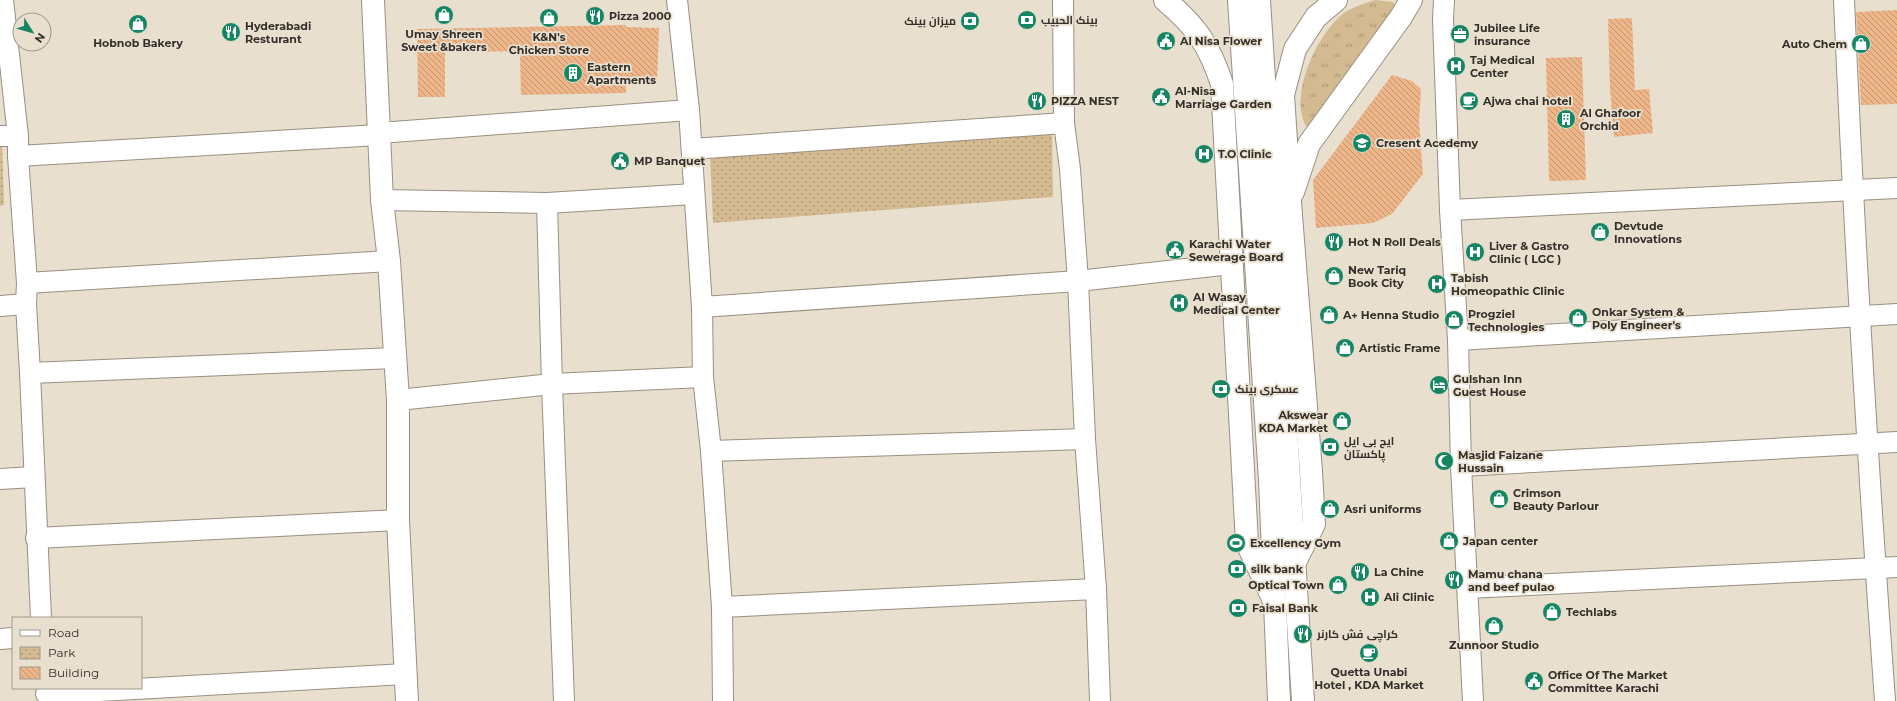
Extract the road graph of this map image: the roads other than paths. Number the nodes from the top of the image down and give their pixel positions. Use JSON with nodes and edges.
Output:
{"nodes":[{"id":1,"x":3,"y":0,"type":"edge"},
{"id":2,"x":373,"y":0,"type":"edge"},
{"id":3,"x":677,"y":0,"type":"edge"},
{"id":4,"x":1063,"y":0,"type":"edge"},
{"id":5,"x":1165,"y":0,"type":"edge"},
{"id":6,"x":1239,"y":0,"type":"edge"},
{"id":7,"x":1259,"y":0,"type":"edge"},
{"id":8,"x":1336,"y":0,"type":"edge"},
{"id":9,"x":1411,"y":0,"type":"edge"},
{"id":10,"x":1444,"y":0,"type":"edge"},
{"id":11,"x":1844,"y":0,"type":"edge"},
{"id":12,"x":689,"y":110,"type":"junction"},
{"id":13,"x":1064,"y":123,"type":"junction"},
{"id":14,"x":379,"y":134,"type":"junction"},
{"id":15,"x":9,"y":136,"type":"edge"},
{"id":16,"x":692,"y":149,"type":"junction"},
{"id":17,"x":18,"y":156,"type":"junction"},
{"id":18,"x":1897,"y":188,"type":"edge"},
{"id":19,"x":1852,"y":191,"type":"junction"},
{"id":20,"x":694,"y":194,"type":"junction"},
{"id":21,"x":382,"y":200,"type":"junction"},
{"id":22,"x":1290,"y":202,"type":"junction"},
{"id":23,"x":547,"y":203,"type":"junction"},
{"id":24,"x":1450,"y":210,"type":"junction"},
{"id":25,"x":389,"y":261,"type":"junction"},
{"id":26,"x":1231,"y":264,"type":"junction"},
{"id":27,"x":1078,"y":281,"type":"junction"},
{"id":28,"x":27,"y":283,"type":"junction"},
{"id":29,"x":26,"y":304,"type":"junction"},
{"id":30,"x":0,"y":306,"type":"edge"},
{"id":31,"x":702,"y":307,"type":"junction"},
{"id":32,"x":1897,"y":314,"type":"edge"},
{"id":33,"x":1861,"y":316,"type":"junction"},
{"id":34,"x":1458,"y":340,"type":"junction"},
{"id":35,"x":395,"y":358,"type":"junction"},
{"id":36,"x":30,"y":373,"type":"junction"},
{"id":37,"x":703,"y":376,"type":"junction"},
{"id":38,"x":552,"y":384,"type":"junction"},
{"id":39,"x":398,"y":400,"type":"junction"},
{"id":40,"x":1085,"y":439,"type":"junction"},
{"id":41,"x":1897,"y":442,"type":"edge"},
{"id":42,"x":1867,"y":444,"type":"junction"},
{"id":43,"x":711,"y":451,"type":"junction"},
{"id":44,"x":1461,"y":466,"type":"junction"},
{"id":45,"x":34,"y":477,"type":"junction"},
{"id":46,"x":1280,"y":478,"type":"junction"},
{"id":47,"x":0,"y":479,"type":"edge"},
{"id":48,"x":398,"y":520,"type":"junction"},
{"id":49,"x":36,"y":538,"type":"junction"},
{"id":50,"x":1294,"y":564,"type":"junction"},
{"id":51,"x":1897,"y":567,"type":"edge"},
{"id":52,"x":1875,"y":568,"type":"junction"},
{"id":53,"x":1467,"y":588,"type":"junction"},
{"id":54,"x":1096,"y":589,"type":"junction"},
{"id":55,"x":1276,"y":605,"type":"junction"},
{"id":56,"x":722,"y":607,"type":"junction"},
{"id":57,"x":41,"y":617,"type":"edge"},
{"id":58,"x":12,"y":638,"type":"edge"},
{"id":59,"x":0,"y":639,"type":"edge"},
{"id":60,"x":405,"y":674,"type":"junction"},
{"id":61,"x":136,"y":689,"type":"edge"},
{"id":62,"x":142,"y":689,"type":"edge"},
{"id":63,"x":46,"y":694,"type":"edge"},
{"id":64,"x":406,"y":701,"type":"edge"},
{"id":65,"x":564,"y":701,"type":"edge"},
{"id":66,"x":723,"y":701,"type":"edge"},
{"id":67,"x":1100,"y":701,"type":"edge"},
{"id":68,"x":1279,"y":701,"type":"edge"},
{"id":69,"x":1303,"y":701,"type":"edge"},
{"id":70,"x":1473,"y":701,"type":"edge"},
{"id":71,"x":1885,"y":701,"type":"edge"}],
"edges":[{"from":1,"to":15,"type":"street"},
{"from":2,"to":14,"type":"main road"},
{"from":3,"to":12,"type":"street"},
{"from":4,"to":13,"type":"street"},
{"from":5,"to":26,"type":"main road"},
{"from":6,"to":46,"type":"main road"},
{"from":7,"to":46,"type":"main road"},
{"from":8,"to":22,"type":"main road"},
{"from":9,"to":22,"type":"main road"},
{"from":10,"to":24,"type":"street"},
{"from":11,"to":19,"type":"street"},
{"from":12,"to":14,"type":"street"},
{"from":12,"to":16,"type":"street"},
{"from":13,"to":16,"type":"street"},
{"from":13,"to":27,"type":"street"},
{"from":14,"to":17,"type":"street"},
{"from":14,"to":21,"type":"main road"},
{"from":15,"to":17,"type":"street"},
{"from":16,"to":20,"type":"street"},
{"from":17,"to":28,"type":"street"},
{"from":18,"to":19,"type":"street"},
{"from":19,"to":24,"type":"street"},
{"from":19,"to":33,"type":"street"},
{"from":20,"to":23,"type":"street"},
{"from":20,"to":31,"type":"street"},
{"from":21,"to":23,"type":"street"},
{"from":21,"to":25,"type":"main road"},
{"from":22,"to":50,"type":"main road"},
{"from":23,"to":38,"type":"street"},
{"from":24,"to":34,"type":"street"},
{"from":25,"to":28,"type":"street"},
{"from":25,"to":35,"type":"main road"},
{"from":26,"to":27,"type":"street"},
{"from":26,"to":55,"type":"main road"},
{"from":27,"to":31,"type":"street"},
{"from":27,"to":40,"type":"street"},
{"from":28,"to":29,"type":"street"},
{"from":29,"to":30,"type":"street"},
{"from":29,"to":36,"type":"street"},
{"from":31,"to":37,"type":"street"},
{"from":32,"to":33,"type":"street"},
{"from":33,"to":34,"type":"street"},
{"from":33,"to":42,"type":"street"},
{"from":34,"to":44,"type":"street"},
{"from":35,"to":36,"type":"street"},
{"from":35,"to":39,"type":"main road"},
{"from":36,"to":45,"type":"street"},
{"from":37,"to":38,"type":"street"},
{"from":37,"to":43,"type":"street"},
{"from":38,"to":39,"type":"street"},
{"from":38,"to":65,"type":"street"},
{"from":39,"to":48,"type":"main road"},
{"from":40,"to":43,"type":"street"},
{"from":40,"to":54,"type":"street"},
{"from":41,"to":42,"type":"street"},
{"from":42,"to":44,"type":"street"},
{"from":42,"to":52,"type":"street"},
{"from":43,"to":56,"type":"street"},
{"from":44,"to":53,"type":"street"},
{"from":45,"to":47,"type":"street"},
{"from":45,"to":49,"type":"street"},
{"from":46,"to":50,"type":"main road"},
{"from":46,"to":55,"type":"main road"},
{"from":48,"to":49,"type":"street"},
{"from":48,"to":60,"type":"main road"},
{"from":49,"to":57,"type":"street"},
{"from":50,"to":69,"type":"main road"},
{"from":51,"to":52,"type":"street"},
{"from":52,"to":53,"type":"street"},
{"from":52,"to":71,"type":"street"},
{"from":53,"to":70,"type":"street"},
{"from":54,"to":56,"type":"street"},
{"from":54,"to":67,"type":"street"},
{"from":55,"to":68,"type":"main road"},
{"from":56,"to":66,"type":"street"},
{"from":58,"to":59,"type":"street"},
{"from":60,"to":62,"type":"street"},
{"from":60,"to":64,"type":"main road"},
{"from":61,"to":63,"type":"street"}]}
